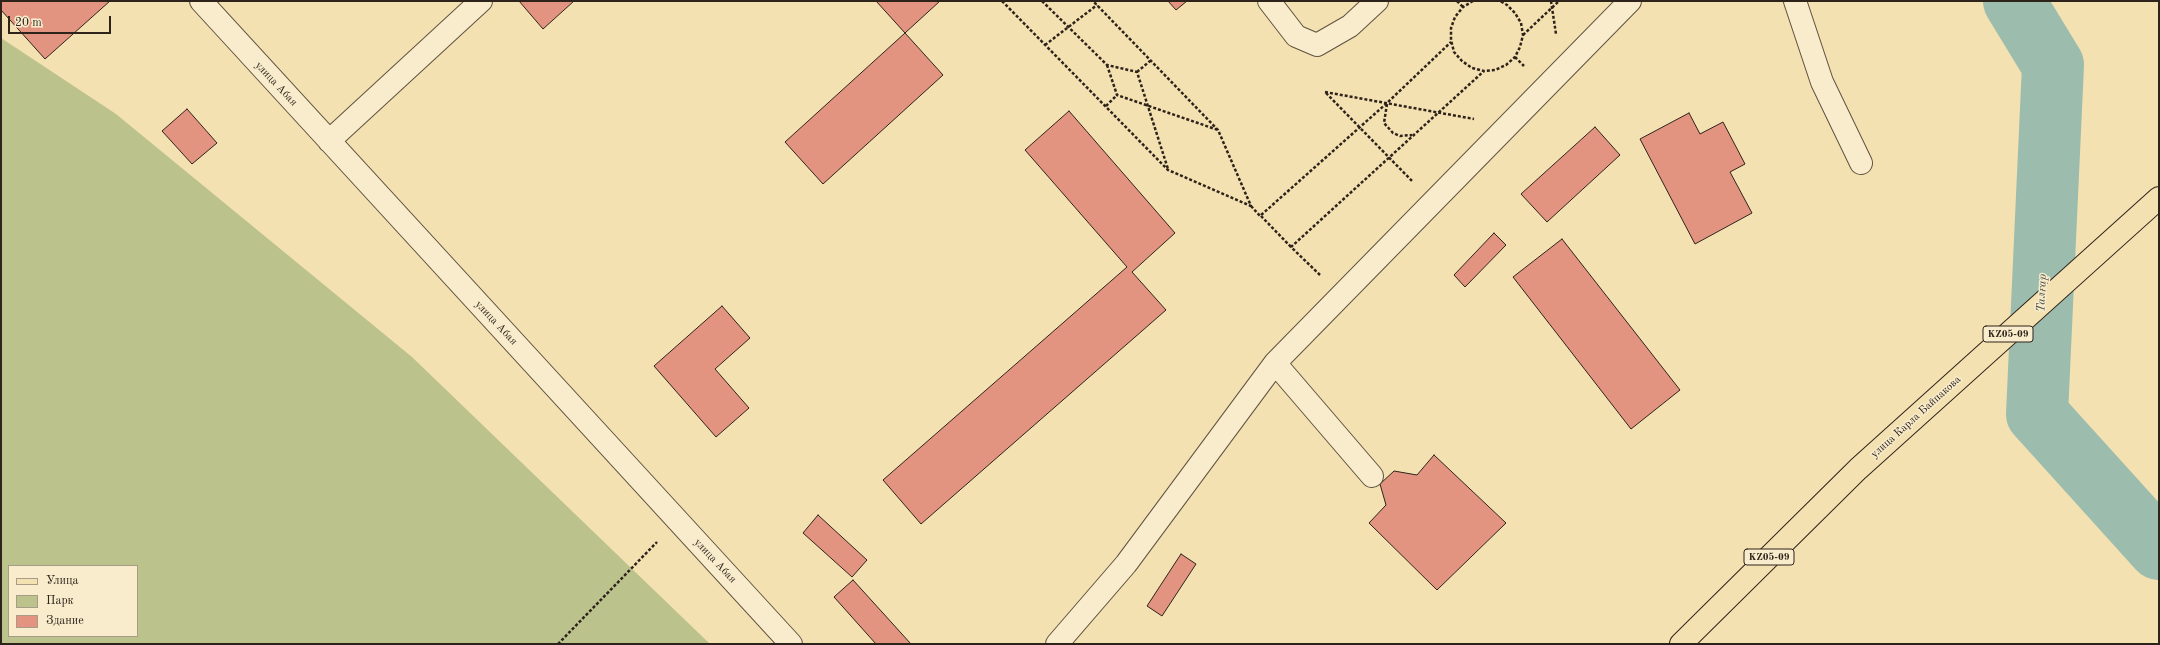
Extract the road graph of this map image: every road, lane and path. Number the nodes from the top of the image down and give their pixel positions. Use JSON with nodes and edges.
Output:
{"nodes":[{"id":1,"x":200,"y":1,"type":"edge"},
{"id":2,"x":481,"y":1,"type":"edge"},
{"id":3,"x":1002,"y":1,"type":"edge"},
{"id":4,"x":1042,"y":1,"type":"edge"},
{"id":5,"x":1093,"y":1,"type":"edge"},
{"id":6,"x":1269,"y":1,"type":"edge"},
{"id":7,"x":1377,"y":1,"type":"edge"},
{"id":8,"x":1457,"y":1,"type":"edge"},
{"id":9,"x":1473,"y":1,"type":"edge"},
{"id":10,"x":1500,"y":1,"type":"edge"},
{"id":11,"x":1559,"y":1,"type":"edge"},
{"id":12,"x":1630,"y":1,"type":"edge"},
{"id":13,"x":1795,"y":1,"type":"edge"},
{"id":14,"x":1097,"y":5,"type":"junction"},
{"id":15,"x":1463,"y":7,"type":"junction"},
{"id":16,"x":1068,"y":27,"type":"junction"},
{"id":17,"x":1522,"y":35,"type":"junction"},
{"id":18,"x":1451,"y":42,"type":"junction"},
{"id":19,"x":1045,"y":45,"type":"junction"},
{"id":20,"x":1150,"y":61,"type":"junction"},
{"id":21,"x":1107,"y":65,"type":"junction"},
{"id":22,"x":1484,"y":71,"type":"junction"},
{"id":23,"x":1137,"y":72,"type":"junction"},
{"id":24,"x":1117,"y":95,"type":"junction"},
{"id":25,"x":1387,"y":103,"type":"junction"},
{"id":26,"x":1106,"y":106,"type":"junction"},
{"id":27,"x":1148,"y":106,"type":"junction"},
{"id":28,"x":1438,"y":112,"type":"junction"},
{"id":29,"x":1508,"y":125,"type":"junction"},
{"id":30,"x":1360,"y":128,"type":"junction"},
{"id":31,"x":1218,"y":130,"type":"junction"},
{"id":32,"x":1413,"y":135,"type":"junction"},
{"id":33,"x":329,"y":141,"type":"junction"},
{"id":34,"x":1389,"y":157,"type":"junction"},
{"id":35,"x":1861,"y":163,"type":"dead end"},
{"id":36,"x":1168,"y":170,"type":"junction"},
{"id":37,"x":2159,"y":198,"type":"edge"},
{"id":38,"x":1433,"y":202,"type":"junction"},
{"id":39,"x":1251,"y":206,"type":"junction"},
{"id":40,"x":1260,"y":216,"type":"junction"},
{"id":41,"x":1291,"y":247,"type":"junction"},
{"id":42,"x":1341,"y":296,"type":"junction"},
{"id":43,"x":1275,"y":363,"type":"junction"},
{"id":44,"x":1372,"y":476,"type":"dead end"},
{"id":45,"x":678,"y":521,"type":"junction"},
{"id":46,"x":558,"y":644,"type":"edge"},
{"id":47,"x":791,"y":644,"type":"edge"},
{"id":48,"x":1057,"y":644,"type":"edge"},
{"id":49,"x":1681,"y":644,"type":"edge"}],
"edges":[{"from":1,"to":33,"type":"street","name":"улица Абая"},
{"from":2,"to":33,"type":"street"},
{"from":3,"to":19,"type":"path"},
{"from":4,"to":16,"type":"path"},
{"from":5,"to":14,"type":"path"},
{"from":6,"to":7,"type":"street"},
{"from":8,"to":15,"type":"path"},
{"from":9,"to":15,"type":"path"},
{"from":10,"to":17,"type":"path"},
{"from":11,"to":17,"type":"path"},
{"from":12,"to":29,"type":"street"},
{"from":13,"to":35,"type":"street"},
{"from":14,"to":16,"type":"path"},
{"from":14,"to":20,"type":"path"},
{"from":15,"to":18,"type":"path"},
{"from":16,"to":19,"type":"path"},
{"from":16,"to":21,"type":"path"},
{"from":17,"to":22,"type":"path"},
{"from":18,"to":22,"type":"path"},
{"from":18,"to":25,"type":"path"},
{"from":19,"to":26,"type":"path"},
{"from":20,"to":23,"type":"path"},
{"from":20,"to":31,"type":"path"},
{"from":21,"to":23,"type":"path"},
{"from":21,"to":24,"type":"path"},
{"from":22,"to":28,"type":"path"},
{"from":23,"to":27,"type":"path"},
{"from":24,"to":26,"type":"path"},
{"from":24,"to":27,"type":"path"},
{"from":25,"to":28,"type":"path"},
{"from":25,"to":30,"type":"path"},
{"from":25,"to":30,"type":"path"},
{"from":25,"to":32,"type":"path"},
{"from":26,"to":36,"type":"path"},
{"from":27,"to":31,"type":"path"},
{"from":27,"to":36,"type":"path"},
{"from":28,"to":29,"type":"path"},
{"from":28,"to":32,"type":"path"},
{"from":29,"to":38,"type":"street"},
{"from":30,"to":34,"type":"path"},
{"from":30,"to":40,"type":"path"},
{"from":31,"to":39,"type":"path"},
{"from":32,"to":34,"type":"path"},
{"from":33,"to":45,"type":"street","name":"улица Абая"},
{"from":34,"to":38,"type":"path"},
{"from":34,"to":41,"type":"path"},
{"from":36,"to":39,"type":"path"},
{"from":37,"to":49,"type":"main road","name":"улица Карла Байпакова","number":"KZ05-09"},
{"from":38,"to":42,"type":"street"},
{"from":39,"to":40,"type":"path"},
{"from":40,"to":41,"type":"path"},
{"from":41,"to":42,"type":"path"},
{"from":42,"to":43,"type":"street"},
{"from":43,"to":44,"type":"street"},
{"from":43,"to":48,"type":"street"},
{"from":45,"to":46,"type":"path"},
{"from":45,"to":47,"type":"street","name":"улица Абая"}]}
